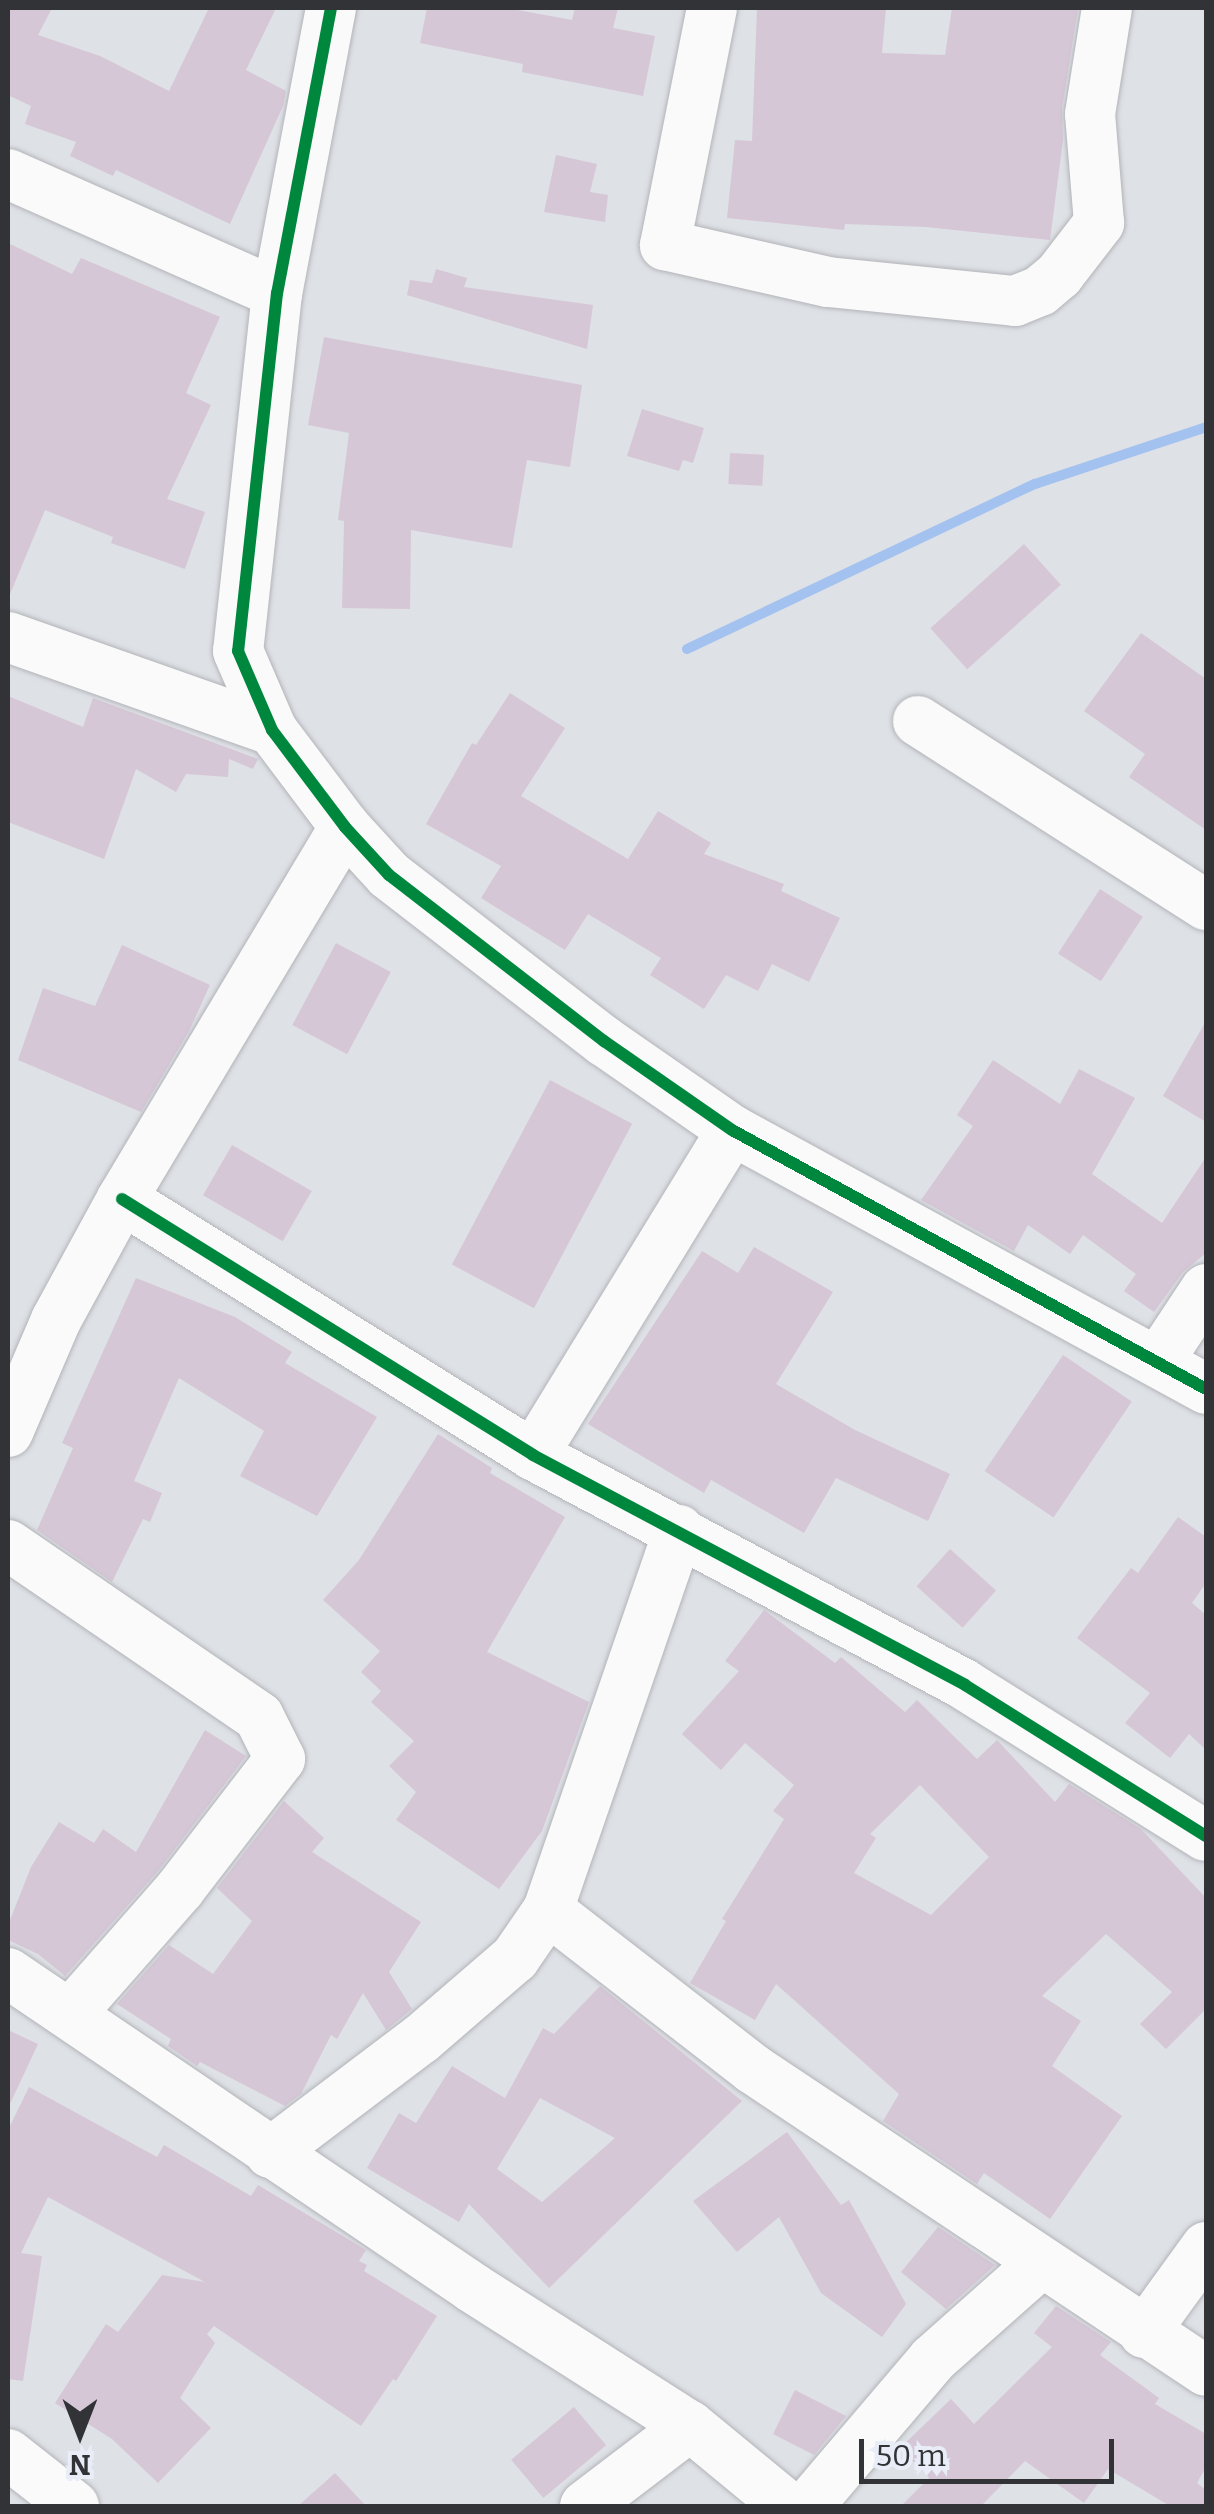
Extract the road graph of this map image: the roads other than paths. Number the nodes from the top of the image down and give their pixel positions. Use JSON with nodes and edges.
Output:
{"nodes":[{"id":1,"x":332,"y":8,"type":"edge"},
{"id":2,"x":712,"y":8,"type":"edge"},
{"id":3,"x":1107,"y":8,"type":"edge"},
{"id":4,"x":8,"y":174,"type":"edge"},
{"id":5,"x":277,"y":293,"type":"junction"},
{"id":6,"x":8,"y":638,"type":"edge"},
{"id":7,"x":918,"y":721,"type":"dead end"},
{"id":8,"x":272,"y":730,"type":"junction"},
{"id":9,"x":345,"y":827,"type":"junction"},
{"id":10,"x":1206,"y":905,"type":"edge"},
{"id":11,"x":732,"y":1130,"type":"junction"},
{"id":12,"x":122,"y":1199,"type":"junction"},
{"id":13,"x":1206,"y":1290,"type":"edge"},
{"id":14,"x":1159,"y":1360,"type":"junction"},
{"id":15,"x":1206,"y":1388,"type":"edge"},
{"id":16,"x":8,"y":1432,"type":"edge"},
{"id":17,"x":533,"y":1456,"type":"junction"},
{"id":18,"x":680,"y":1530,"type":"junction"},
{"id":19,"x":8,"y":1544,"type":"edge"},
{"id":20,"x":1206,"y":1836,"type":"edge"},
{"id":21,"x":548,"y":1910,"type":"junction"},
{"id":22,"x":8,"y":1973,"type":"edge"},
{"id":23,"x":71,"y":2013,"type":"junction"},
{"id":24,"x":270,"y":2153,"type":"junction"},
{"id":25,"x":1206,"y":2247,"type":"edge"},
{"id":26,"x":1041,"y":2264,"type":"junction"},
{"id":27,"x":1144,"y":2332,"type":"junction"},
{"id":28,"x":1206,"y":2370,"type":"edge"},
{"id":29,"x":690,"y":2426,"type":"junction"},
{"id":30,"x":8,"y":2454,"type":"edge"},
{"id":31,"x":74,"y":2506,"type":"edge"},
{"id":32,"x":585,"y":2506,"type":"edge"},
{"id":33,"x":787,"y":2506,"type":"edge"},
{"id":34,"x":808,"y":2506,"type":"edge"}],
"edges":[{"from":1,"to":5,"type":"street"},
{"from":2,"to":3,"type":"street"},
{"from":4,"to":5,"type":"street"},
{"from":5,"to":8,"type":"street"},
{"from":6,"to":8,"type":"street"},
{"from":7,"to":10,"type":"street"},
{"from":8,"to":9,"type":"street"},
{"from":9,"to":11,"type":"street"},
{"from":9,"to":12,"type":"street"},
{"from":11,"to":14,"type":"street"},
{"from":11,"to":17,"type":"street"},
{"from":12,"to":16,"type":"street"},
{"from":12,"to":17,"type":"street"},
{"from":13,"to":14,"type":"street"},
{"from":14,"to":15,"type":"street"},
{"from":17,"to":18,"type":"street"},
{"from":18,"to":20,"type":"street"},
{"from":18,"to":21,"type":"street"},
{"from":19,"to":23,"type":"street"},
{"from":21,"to":24,"type":"street"},
{"from":21,"to":26,"type":"street"},
{"from":22,"to":23,"type":"street"},
{"from":23,"to":24,"type":"street"},
{"from":24,"to":29,"type":"street"},
{"from":25,"to":27,"type":"street"},
{"from":26,"to":27,"type":"street"},
{"from":26,"to":34,"type":"street"},
{"from":27,"to":28,"type":"street"},
{"from":29,"to":32,"type":"street"},
{"from":29,"to":33,"type":"street"},
{"from":30,"to":31,"type":"street"}]}
